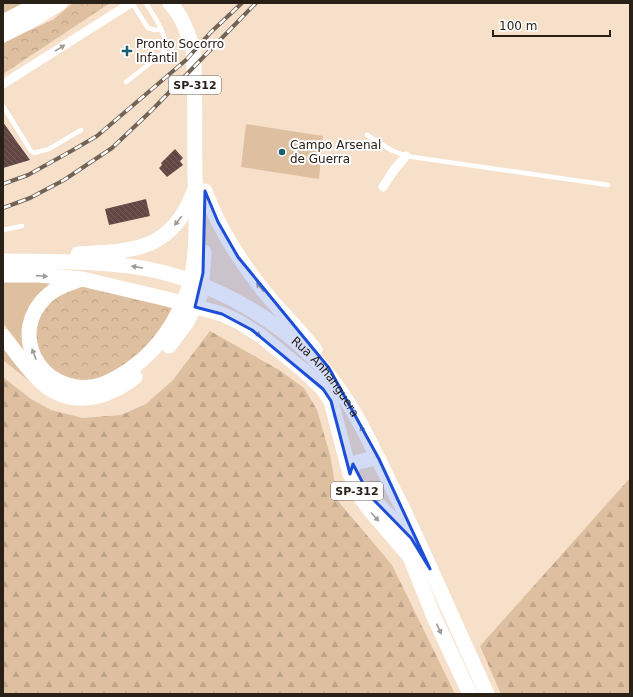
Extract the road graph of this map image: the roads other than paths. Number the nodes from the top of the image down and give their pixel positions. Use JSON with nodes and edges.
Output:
{"nodes":[{"id":1,"x":40,"y":3,"type":"edge"},
{"id":2,"x":60,"y":3,"type":"edge"},
{"id":3,"x":131,"y":3,"type":"edge"},
{"id":4,"x":146,"y":3,"type":"edge"},
{"id":5,"x":178,"y":3,"type":"edge"},
{"id":6,"x":3,"y":22,"type":"edge"},
{"id":7,"x":161,"y":29,"type":"junction"},
{"id":8,"x":3,"y":35,"type":"edge"},
{"id":9,"x":126,"y":82,"type":"dead end"},
{"id":10,"x":3,"y":84,"type":"edge"},
{"id":11,"x":3,"y":106,"type":"edge"},
{"id":12,"x":81,"y":130,"type":"dead end"},
{"id":13,"x":367,"y":135,"type":"dead end"},
{"id":14,"x":406,"y":156,"type":"junction"},
{"id":15,"x":200,"y":181,"type":"junction"},
{"id":16,"x":608,"y":185,"type":"dead end"},
{"id":17,"x":383,"y":186,"type":"dead end"},
{"id":18,"x":22,"y":226,"type":"dead end"},
{"id":19,"x":3,"y":230,"type":"edge"},
{"id":20,"x":3,"y":260,"type":"edge"},
{"id":21,"x":3,"y":275,"type":"edge"},
{"id":22,"x":82,"y":279,"type":"junction"},
{"id":23,"x":3,"y":336,"type":"edge"},
{"id":24,"x":339,"y":390,"type":"junction"},
{"id":25,"x":351,"y":406,"type":"junction"},
{"id":26,"x":379,"y":459,"type":"junction"},
{"id":27,"x":352,"y":468,"type":"junction"},
{"id":28,"x":430,"y":569,"type":"junction"},
{"id":29,"x":470,"y":694,"type":"edge"},
{"id":30,"x":487,"y":694,"type":"edge"}],
"edges":[{"from":1,"to":6,"type":"main road"},
{"from":2,"to":8,"type":"main road"},
{"from":3,"to":7,"type":"lane"},
{"from":10,"to":3,"type":"street","one_way":true},
{"from":4,"to":7,"type":"lane"},
{"from":5,"to":15,"type":"main road","number":"SP-312"},
{"from":7,"to":9,"type":"lane"},
{"from":11,"to":12,"type":"lane"},
{"from":13,"to":14,"type":"lane"},
{"from":14,"to":16,"type":"lane"},
{"from":14,"to":17,"type":"street"},
{"from":15,"to":20,"type":"main road","one_way":true},
{"from":15,"to":22,"type":"main road","number":"SP-312","one_way":true},
{"from":15,"to":23,"type":"main road"},
{"from":25,"to":15,"type":"main road","number":"SP-312","one_way":true},
{"from":18,"to":19,"type":"lane"},
{"from":24,"to":20,"type":"main road","name":"Rua Anhanguera","one_way":true},
{"from":21,"to":22,"type":"main road","name":"Rua Anhanguera","one_way":true},
{"from":22,"to":27,"type":"main road","name":"Rua Anhanguera","number":"SP-312","one_way":true},
{"from":24,"to":25,"type":"main road","name":"Rua Anhanguera"},
{"from":24,"to":27,"type":"main road"},
{"from":26,"to":25,"type":"main road","name":"Rua Anhanguera","number":"SP-312","one_way":true},
{"from":26,"to":27,"type":"main road"},
{"from":26,"to":28,"type":"main road","name":"Rua Anhanguera","number":"SP-312"},
{"from":27,"to":28,"type":"main road"},
{"from":27,"to":29,"type":"main road","name":"Rua Anhanguera","number":"SP-312","one_way":true},
{"from":28,"to":30,"type":"main road","name":"Rua Anhanguera","number":"SP-312"}]}
